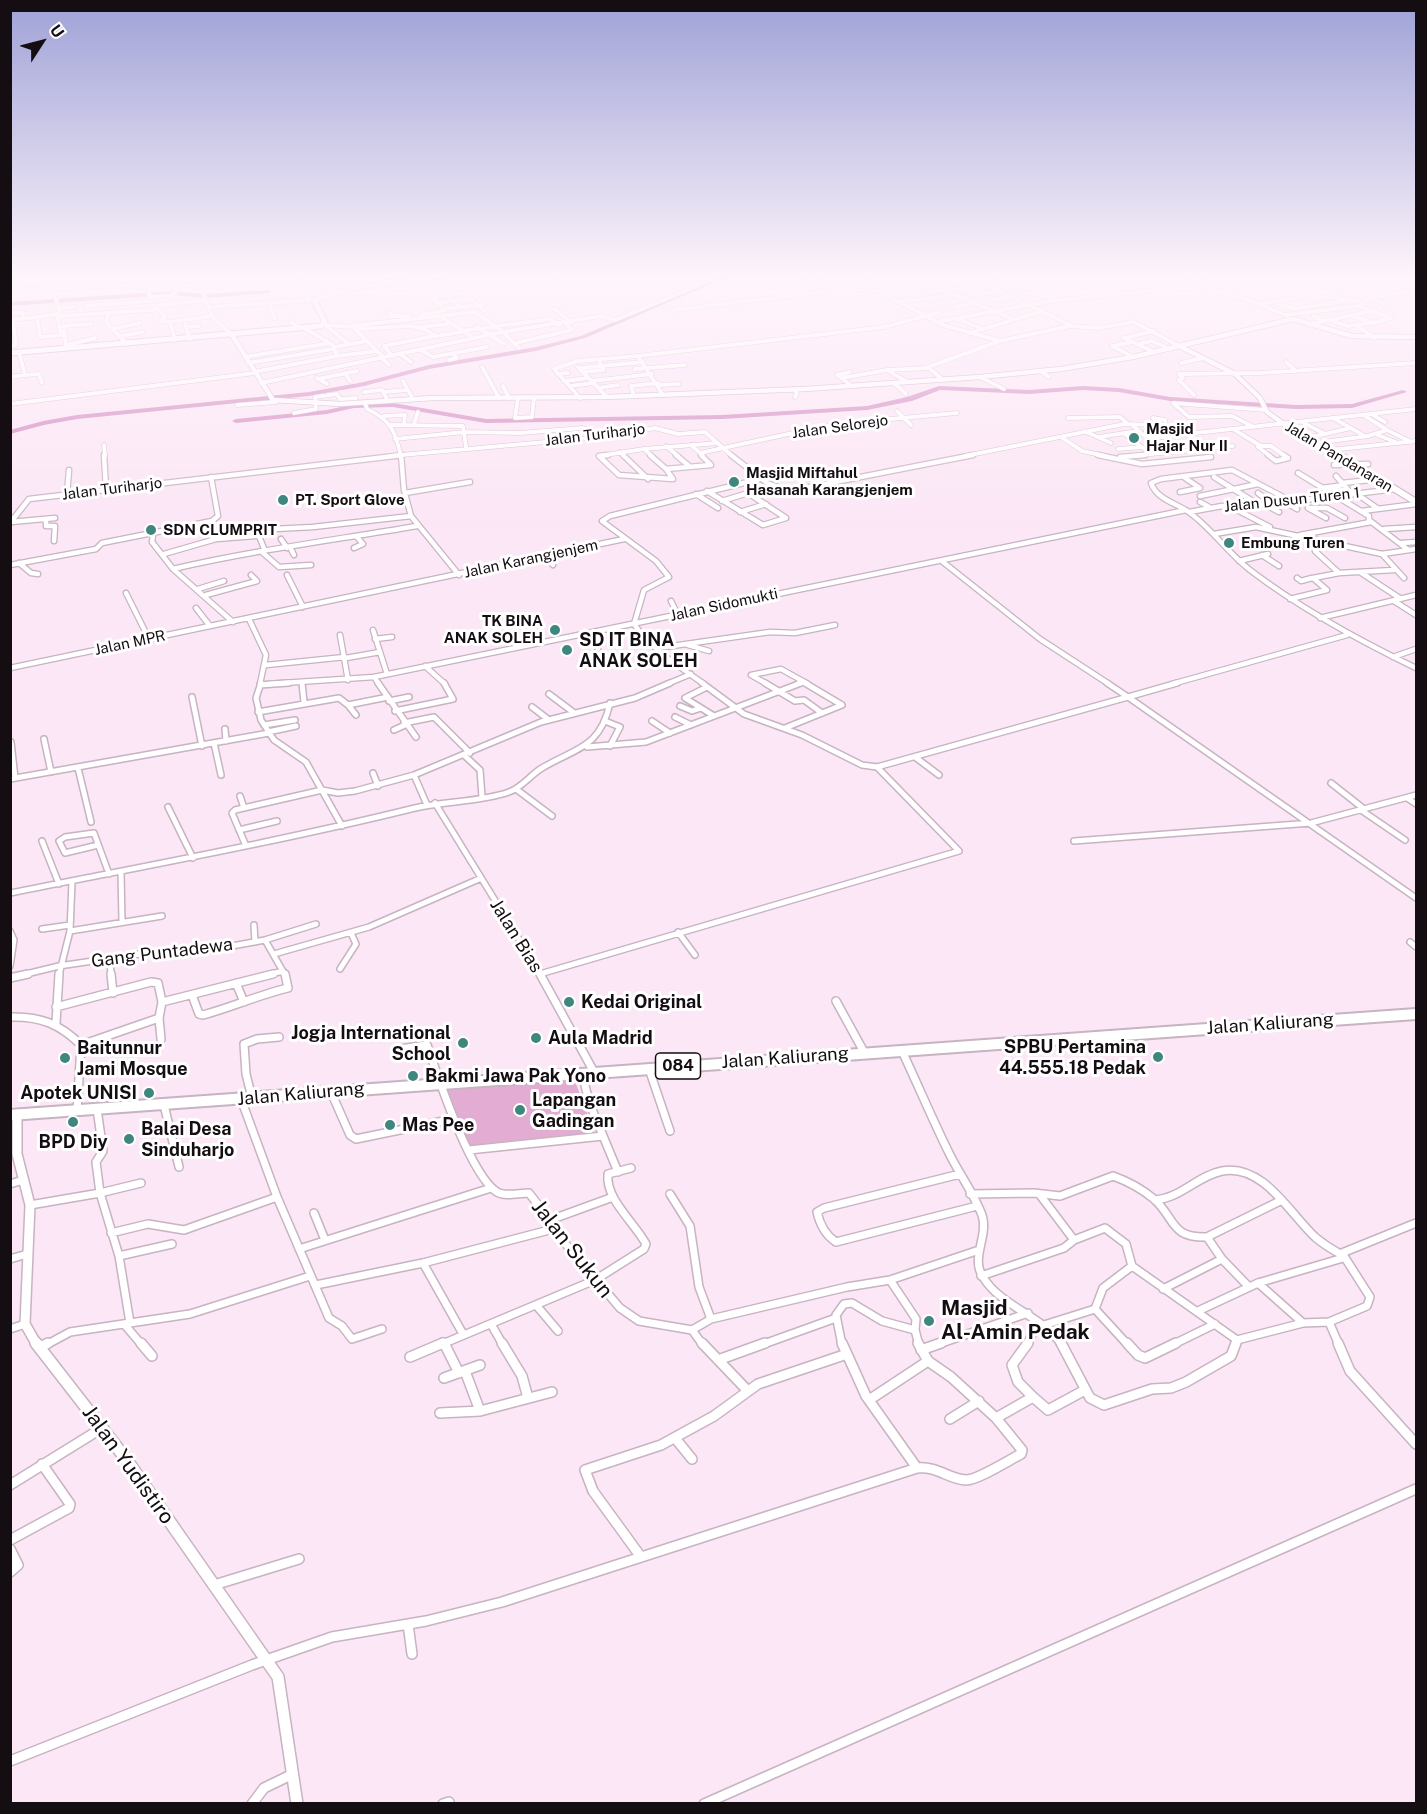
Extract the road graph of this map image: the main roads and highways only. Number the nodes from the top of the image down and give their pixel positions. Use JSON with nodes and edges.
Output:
{"nodes":[{"id":1,"x":247,"y":361,"type":"edge"},
{"id":2,"x":1111,"y":361,"type":"edge"},
{"id":3,"x":1208,"y":361,"type":"edge"},
{"id":4,"x":1415,"y":501,"type":"edge"},
{"id":5,"x":1416,"y":1014,"type":"edge"},
{"id":6,"x":14,"y":1114,"type":"edge"}],
"edges":[{"from":1,"to":2,"type":"main road"},
{"from":3,"to":4,"type":"main road","name":"Jalan Pandanaran"},
{"from":5,"to":6,"type":"main road","name":"Jalan Kaliurang","number":"084"}]}
